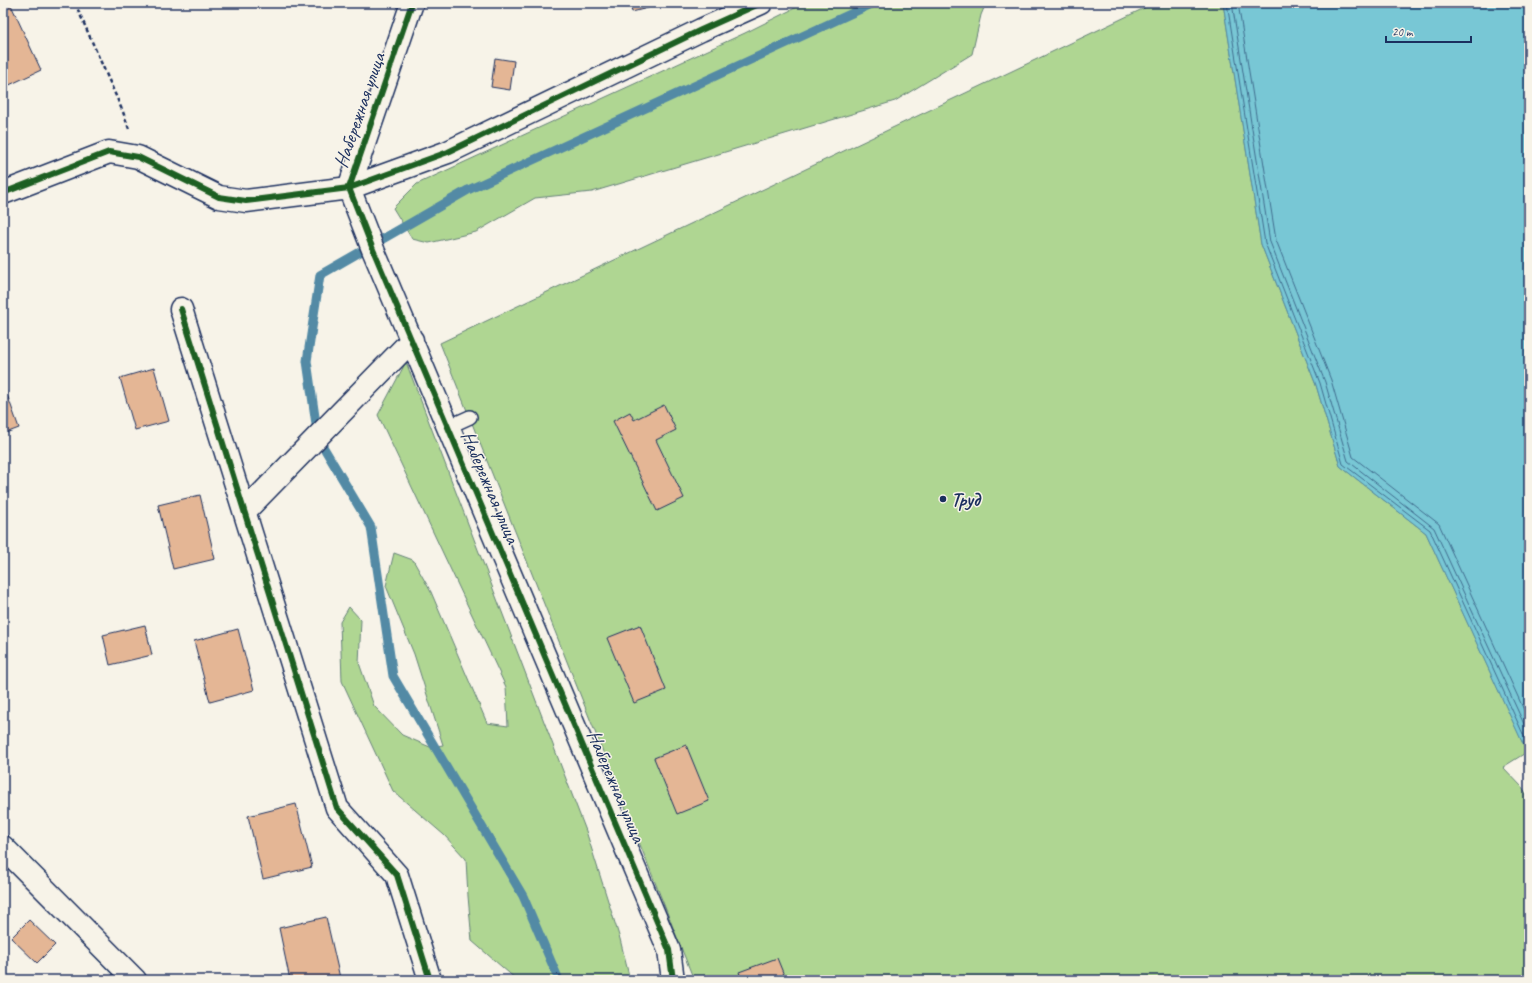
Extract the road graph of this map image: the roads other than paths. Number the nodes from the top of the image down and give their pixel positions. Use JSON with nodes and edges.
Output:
{"nodes":[{"id":1,"x":412,"y":3,"type":"edge"},
{"id":2,"x":761,"y":3,"type":"edge"},
{"id":3,"x":349,"y":188,"type":"junction"},
{"id":4,"x":3,"y":193,"type":"edge"},
{"id":5,"x":182,"y":309,"type":"dead end"},
{"id":6,"x":412,"y":340,"type":"junction"},
{"id":7,"x":470,"y":418,"type":"dead end"},
{"id":8,"x":448,"y":427,"type":"junction"},
{"id":9,"x":245,"y":511,"type":"junction"},
{"id":10,"x":3,"y":847,"type":"edge"},
{"id":11,"x":669,"y":950,"type":"junction"},
{"id":12,"x":135,"y":980,"type":"edge"},
{"id":13,"x":430,"y":980,"type":"edge"},
{"id":14,"x":673,"y":980,"type":"edge"},
{"id":15,"x":680,"y":980,"type":"edge"}],
"edges":[{"from":1,"to":3,"type":"street","name":"Набережная улица"},
{"from":2,"to":3,"type":"street"},
{"from":3,"to":4,"type":"street"},
{"from":3,"to":6,"type":"street","name":"Набережная улица"},
{"from":5,"to":9,"type":"street"},
{"from":6,"to":8,"type":"street","name":"Набережная улица"},
{"from":6,"to":9,"type":"street"},
{"from":7,"to":8,"type":"lane"},
{"from":8,"to":11,"type":"street","name":"Набережная улица"},
{"from":9,"to":13,"type":"street"},
{"from":10,"to":12,"type":"street"},
{"from":11,"to":14,"type":"street","name":"Набережная улица"},
{"from":11,"to":15,"type":"lane"}]}
